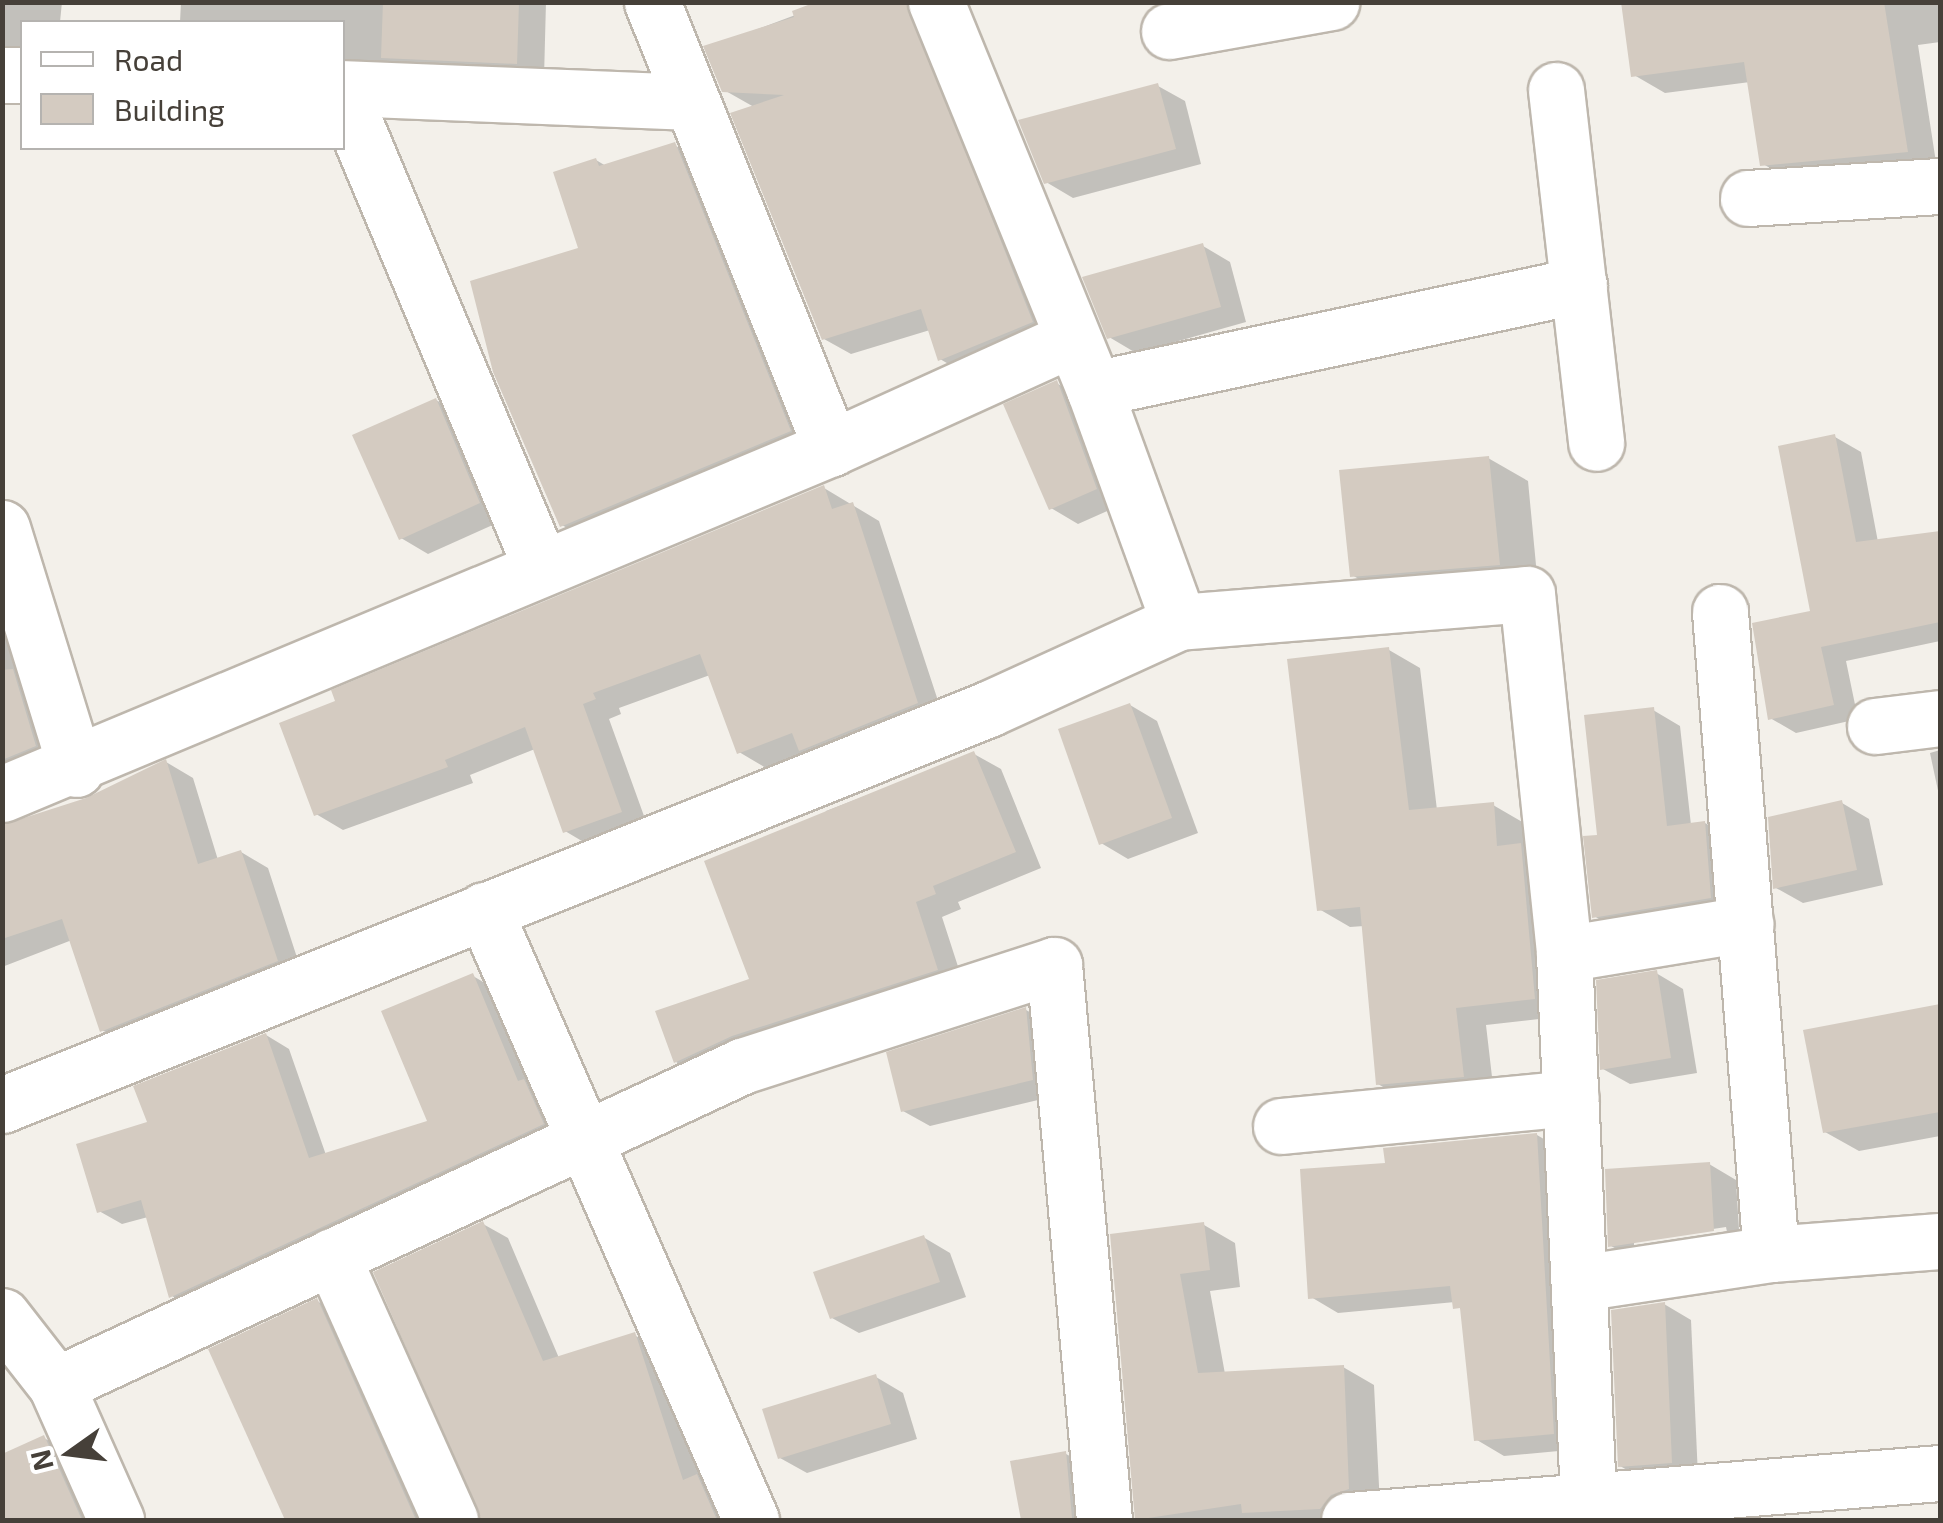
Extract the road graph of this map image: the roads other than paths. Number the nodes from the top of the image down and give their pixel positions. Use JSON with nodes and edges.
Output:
{"nodes":[{"id":1,"x":652,"y":2,"type":"edge"},
{"id":2,"x":936,"y":2,"type":"edge"},
{"id":3,"x":1330,"y":2,"type":"edge"},
{"id":4,"x":1170,"y":32,"type":"dead end"},
{"id":5,"x":345,"y":90,"type":"edge"},
{"id":6,"x":1556,"y":90,"type":"dead end"},
{"id":7,"x":345,"y":97,"type":"edge"},
{"id":8,"x":689,"y":102,"type":"junction"},
{"id":9,"x":1940,"y":186,"type":"edge"},
{"id":10,"x":1748,"y":198,"type":"dead end"},
{"id":11,"x":1580,"y":285,"type":"junction"},
{"id":12,"x":1072,"y":340,"type":"junction"},
{"id":13,"x":1094,"y":389,"type":"junction"},
{"id":14,"x":1596,"y":443,"type":"dead end"},
{"id":15,"x":831,"y":448,"type":"junction"},
{"id":16,"x":2,"y":528,"type":"edge"},
{"id":17,"x":540,"y":567,"type":"junction"},
{"id":18,"x":1720,"y":612,"type":"dead end"},
{"id":19,"x":1179,"y":622,"type":"junction"},
{"id":20,"x":1940,"y":718,"type":"edge"},
{"id":21,"x":1875,"y":726,"type":"dead end"},
{"id":22,"x":76,"y":769,"type":"junction"},
{"id":23,"x":2,"y":794,"type":"edge"},
{"id":24,"x":484,"y":910,"type":"junction"},
{"id":25,"x":1746,"y":924,"type":"junction"},
{"id":26,"x":1564,"y":954,"type":"junction"},
{"id":27,"x":1570,"y":1098,"type":"junction"},
{"id":28,"x":2,"y":1105,"type":"edge"},
{"id":29,"x":1281,"y":1126,"type":"dead end"},
{"id":30,"x":585,"y":1136,"type":"junction"},
{"id":31,"x":1940,"y":1242,"type":"edge"},
{"id":32,"x":1772,"y":1254,"type":"junction"},
{"id":33,"x":332,"y":1256,"type":"junction"},
{"id":34,"x":1579,"y":1283,"type":"junction"},
{"id":35,"x":2,"y":1316,"type":"edge"},
{"id":36,"x":56,"y":1385,"type":"junction"},
{"id":37,"x":1940,"y":1473,"type":"edge"},
{"id":38,"x":1588,"y":1509,"type":"edge"},
{"id":39,"x":116,"y":1520,"type":"edge"},
{"id":40,"x":450,"y":1520,"type":"edge"},
{"id":41,"x":751,"y":1520,"type":"edge"},
{"id":42,"x":1104,"y":1520,"type":"edge"},
{"id":43,"x":1350,"y":1520,"type":"edge"}],
"edges":[{"from":1,"to":8,"type":"street"},
{"from":2,"to":12,"type":"street"},
{"from":3,"to":4,"type":"street"},
{"from":5,"to":8,"type":"street"},
{"from":6,"to":11,"type":"street"},
{"from":7,"to":17,"type":"street"},
{"from":8,"to":15,"type":"street"},
{"from":9,"to":10,"type":"street"},
{"from":11,"to":13,"type":"street"},
{"from":11,"to":14,"type":"street"},
{"from":12,"to":13,"type":"street"},
{"from":12,"to":15,"type":"street"},
{"from":13,"to":19,"type":"street"},
{"from":15,"to":17,"type":"street"},
{"from":16,"to":22,"type":"street"},
{"from":17,"to":22,"type":"street"},
{"from":18,"to":25,"type":"street"},
{"from":19,"to":24,"type":"street"},
{"from":19,"to":26,"type":"street"},
{"from":20,"to":21,"type":"street"},
{"from":22,"to":23,"type":"street"},
{"from":24,"to":28,"type":"street"},
{"from":24,"to":30,"type":"street"},
{"from":25,"to":26,"type":"street"},
{"from":25,"to":32,"type":"street"},
{"from":26,"to":27,"type":"street"},
{"from":27,"to":29,"type":"street"},
{"from":27,"to":34,"type":"street"},
{"from":30,"to":33,"type":"street"},
{"from":30,"to":41,"type":"street"},
{"from":30,"to":42,"type":"street"},
{"from":31,"to":32,"type":"street"},
{"from":32,"to":34,"type":"street"},
{"from":33,"to":36,"type":"street"},
{"from":33,"to":40,"type":"street"},
{"from":34,"to":38,"type":"street"},
{"from":35,"to":36,"type":"street"},
{"from":36,"to":39,"type":"street"},
{"from":37,"to":38,"type":"street"},
{"from":38,"to":43,"type":"street"}]}
